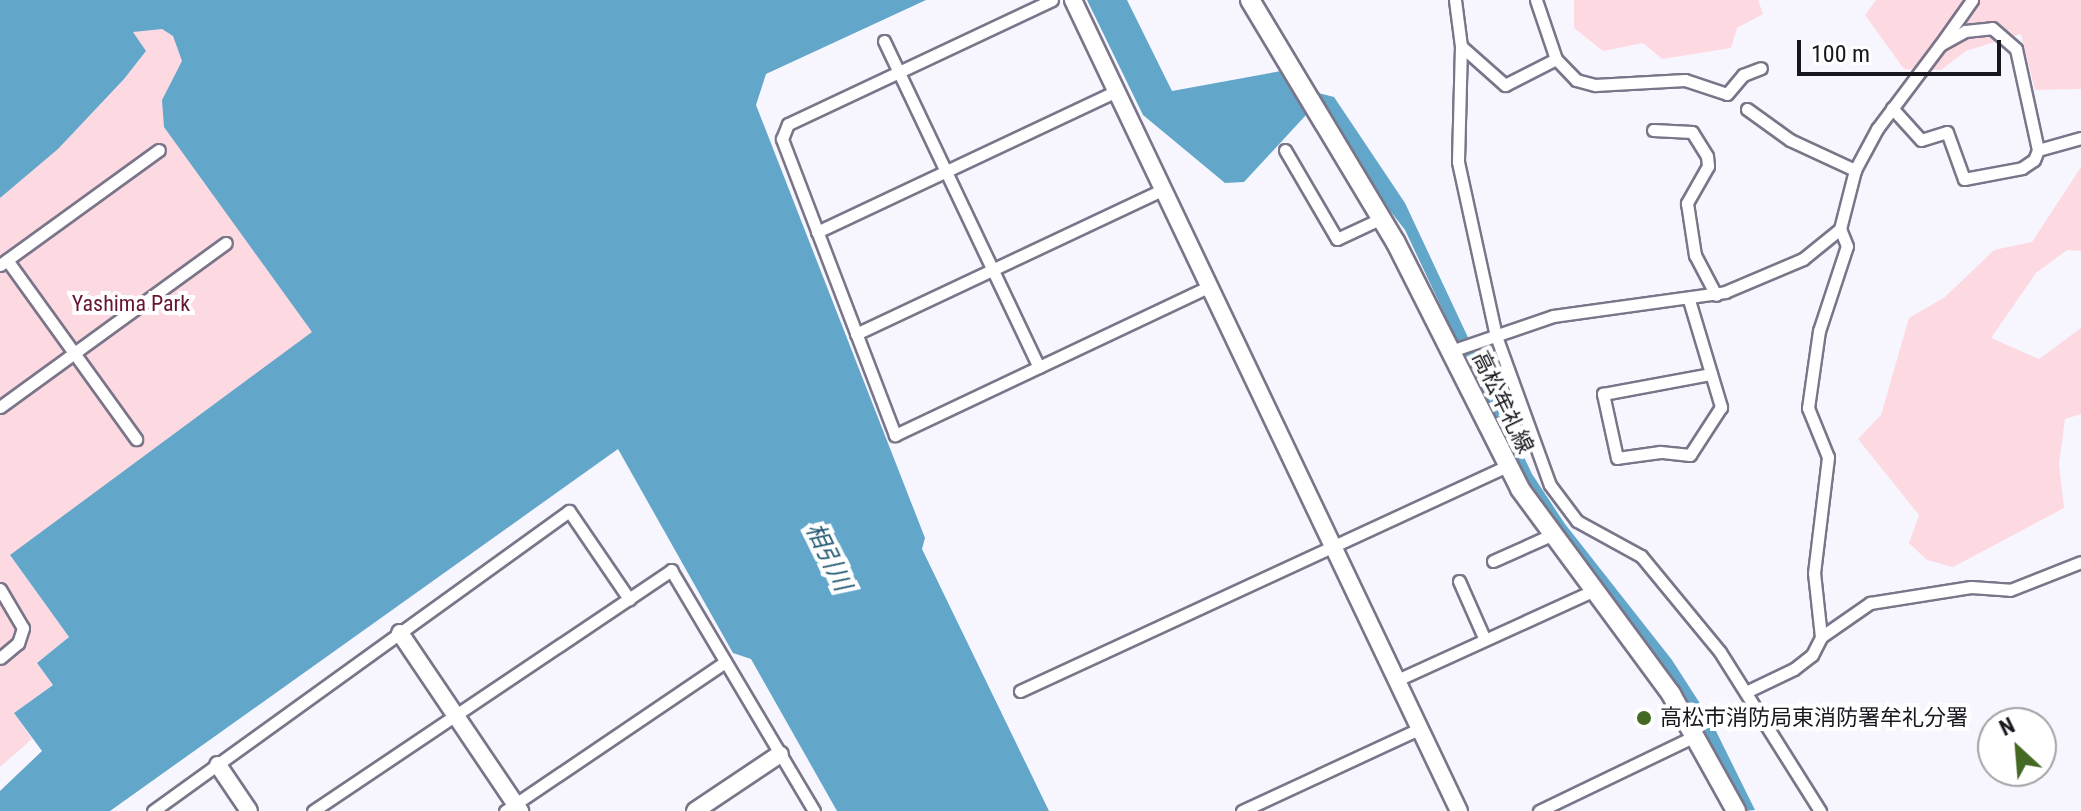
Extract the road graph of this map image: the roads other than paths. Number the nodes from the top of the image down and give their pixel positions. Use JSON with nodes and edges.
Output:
{"nodes":[{"id":1,"x":1052,"y":0,"type":"edge"},
{"id":2,"x":1073,"y":0,"type":"edge"},
{"id":3,"x":1250,"y":0,"type":"edge"},
{"id":4,"x":1455,"y":0,"type":"edge"},
{"id":5,"x":1536,"y":0,"type":"edge"},
{"id":6,"x":1972,"y":0,"type":"edge"},
{"id":7,"x":884,"y":41,"type":"dead end"},
{"id":8,"x":1940,"y":45,"type":"junction"},
{"id":9,"x":1461,"y":46,"type":"junction"},
{"id":10,"x":1556,"y":59,"type":"junction"},
{"id":11,"x":1761,"y":68,"type":"dead end"},
{"id":12,"x":898,"y":72,"type":"junction"},
{"id":13,"x":1116,"y":91,"type":"junction"},
{"id":14,"x":1892,"y":108,"type":"junction"},
{"id":15,"x":1747,"y":109,"type":"dead end"},
{"id":16,"x":1653,"y":130,"type":"dead end"},
{"id":17,"x":2081,"y":138,"type":"edge"},
{"id":18,"x":159,"y":150,"type":"dead end"},
{"id":19,"x":1285,"y":150,"type":"dead end"},
{"id":20,"x":2038,"y":150,"type":"junction"},
{"id":21,"x":1855,"y":170,"type":"junction"},
{"id":22,"x":945,"y":171,"type":"junction"},
{"id":23,"x":1162,"y":190,"type":"junction"},
{"id":24,"x":1382,"y":218,"type":"junction"},
{"id":25,"x":1840,"y":229,"type":"junction"},
{"id":26,"x":817,"y":232,"type":"junction"},
{"id":27,"x":226,"y":243,"type":"dead end"},
{"id":28,"x":3,"y":262,"type":"edge"},
{"id":29,"x":992,"y":270,"type":"junction"},
{"id":30,"x":1208,"y":287,"type":"junction"},
{"id":31,"x":1716,"y":295,"type":"junction"},
{"id":32,"x":1689,"y":300,"type":"junction"},
{"id":33,"x":856,"y":334,"type":"junction"},
{"id":34,"x":1496,"y":336,"type":"junction"},
{"id":35,"x":1451,"y":351,"type":"junction"},
{"id":36,"x":74,"y":353,"type":"junction"},
{"id":37,"x":1039,"y":367,"type":"junction"},
{"id":38,"x":1711,"y":374,"type":"junction"},
{"id":39,"x":0,"y":407,"type":"edge"},
{"id":40,"x":136,"y":439,"type":"dead end"},
{"id":41,"x":1507,"y":466,"type":"junction"},
{"id":42,"x":1551,"y":535,"type":"junction"},
{"id":43,"x":1330,"y":547,"type":"junction"},
{"id":44,"x":1493,"y":561,"type":"dead end"},
{"id":45,"x":2081,"y":562,"type":"edge"},
{"id":46,"x":1459,"y":581,"type":"dead end"},
{"id":47,"x":0,"y":589,"type":"edge"},
{"id":48,"x":1595,"y":590,"type":"junction"},
{"id":49,"x":629,"y":599,"type":"junction"},
{"id":50,"x":400,"y":633,"type":"junction"},
{"id":51,"x":1821,"y":637,"type":"junction"},
{"id":52,"x":1485,"y":640,"type":"junction"},
{"id":53,"x":0,"y":658,"type":"edge"},
{"id":54,"x":725,"y":662,"type":"junction"},
{"id":55,"x":1395,"y":681,"type":"junction"},
{"id":56,"x":1020,"y":691,"type":"dead end"},
{"id":57,"x":1748,"y":691,"type":"junction"},
{"id":58,"x":455,"y":715,"type":"junction"},
{"id":59,"x":1419,"y":729,"type":"junction"},
{"id":60,"x":1697,"y":735,"type":"junction"},
{"id":61,"x":780,"y":754,"type":"junction"},
{"id":62,"x":218,"y":765,"type":"junction"},
{"id":63,"x":1260,"y":807,"type":"edge"},
{"id":64,"x":513,"y":809,"type":"edge"},
{"id":65,"x":153,"y":811,"type":"edge"},
{"id":66,"x":249,"y":811,"type":"edge"},
{"id":67,"x":313,"y":811,"type":"edge"},
{"id":68,"x":695,"y":811,"type":"edge"},
{"id":69,"x":814,"y":811,"type":"edge"},
{"id":70,"x":1242,"y":811,"type":"edge"},
{"id":71,"x":1459,"y":811,"type":"edge"},
{"id":72,"x":1539,"y":811,"type":"edge"},
{"id":73,"x":1736,"y":811,"type":"edge"},
{"id":74,"x":1820,"y":811,"type":"edge"}],
"edges":[{"from":1,"to":12,"type":"street"},
{"from":2,"to":13,"type":"street"},
{"from":3,"to":24,"type":"main road","name":"高松牟礼線"},
{"from":4,"to":9,"type":"street"},
{"from":5,"to":10,"type":"street"},
{"from":6,"to":8,"type":"street"},
{"from":7,"to":12,"type":"street"},
{"from":8,"to":14,"type":"street"},
{"from":8,"to":20,"type":"street"},
{"from":9,"to":10,"type":"street"},
{"from":9,"to":34,"type":"street"},
{"from":10,"to":11,"type":"street"},
{"from":12,"to":22,"type":"street"},
{"from":12,"to":26,"type":"street"},
{"from":13,"to":22,"type":"street"},
{"from":13,"to":23,"type":"street"},
{"from":14,"to":20,"type":"street"},
{"from":14,"to":21,"type":"street"},
{"from":15,"to":21,"type":"street"},
{"from":16,"to":31,"type":"street"},
{"from":17,"to":20,"type":"street"},
{"from":18,"to":28,"type":"street"},
{"from":19,"to":24,"type":"street"},
{"from":21,"to":25,"type":"street"},
{"from":22,"to":26,"type":"street"},
{"from":22,"to":29,"type":"street"},
{"from":23,"to":29,"type":"street"},
{"from":23,"to":30,"type":"street"},
{"from":24,"to":35,"type":"main road","name":"高松牟礼線"},
{"from":25,"to":31,"type":"street"},
{"from":25,"to":51,"type":"street"},
{"from":26,"to":33,"type":"street"},
{"from":27,"to":36,"type":"street"},
{"from":28,"to":36,"type":"street"},
{"from":29,"to":33,"type":"street"},
{"from":29,"to":37,"type":"street"},
{"from":30,"to":37,"type":"street"},
{"from":30,"to":43,"type":"street"},
{"from":31,"to":32,"type":"street"},
{"from":32,"to":34,"type":"street"},
{"from":32,"to":38,"type":"street"},
{"from":33,"to":37,"type":"street"},
{"from":34,"to":35,"type":"street"},
{"from":34,"to":57,"type":"street"},
{"from":35,"to":41,"type":"main road","name":"高松牟礼線"},
{"from":36,"to":39,"type":"street"},
{"from":36,"to":40,"type":"street"},
{"from":38,"to":38,"type":"street"},
{"from":41,"to":42,"type":"main road","name":"高松牟礼線"},
{"from":41,"to":43,"type":"street"},
{"from":42,"to":44,"type":"street"},
{"from":42,"to":48,"type":"main road","name":"高松牟礼線"},
{"from":43,"to":55,"type":"street"},
{"from":43,"to":56,"type":"street"},
{"from":45,"to":51,"type":"street"},
{"from":46,"to":52,"type":"street"},
{"from":47,"to":53,"type":"street"},
{"from":48,"to":52,"type":"street"},
{"from":48,"to":60,"type":"main road","name":"高松牟礼線"},
{"from":49,"to":50,"type":"street"},
{"from":49,"to":54,"type":"street"},
{"from":49,"to":58,"type":"street"},
{"from":50,"to":58,"type":"street"},
{"from":50,"to":62,"type":"street"},
{"from":51,"to":57,"type":"street"},
{"from":52,"to":55,"type":"street"},
{"from":54,"to":61,"type":"street"},
{"from":54,"to":64,"type":"street"},
{"from":55,"to":59,"type":"street"},
{"from":57,"to":74,"type":"street"},
{"from":58,"to":64,"type":"street"},
{"from":58,"to":67,"type":"street"},
{"from":59,"to":63,"type":"street"},
{"from":59,"to":71,"type":"street"},
{"from":60,"to":72,"type":"street"},
{"from":60,"to":73,"type":"main road","name":"高松牟礼線"},
{"from":61,"to":68,"type":"street"},
{"from":61,"to":69,"type":"street"},
{"from":62,"to":65,"type":"street"},
{"from":62,"to":66,"type":"street"},
{"from":63,"to":70,"type":"street"}]}
